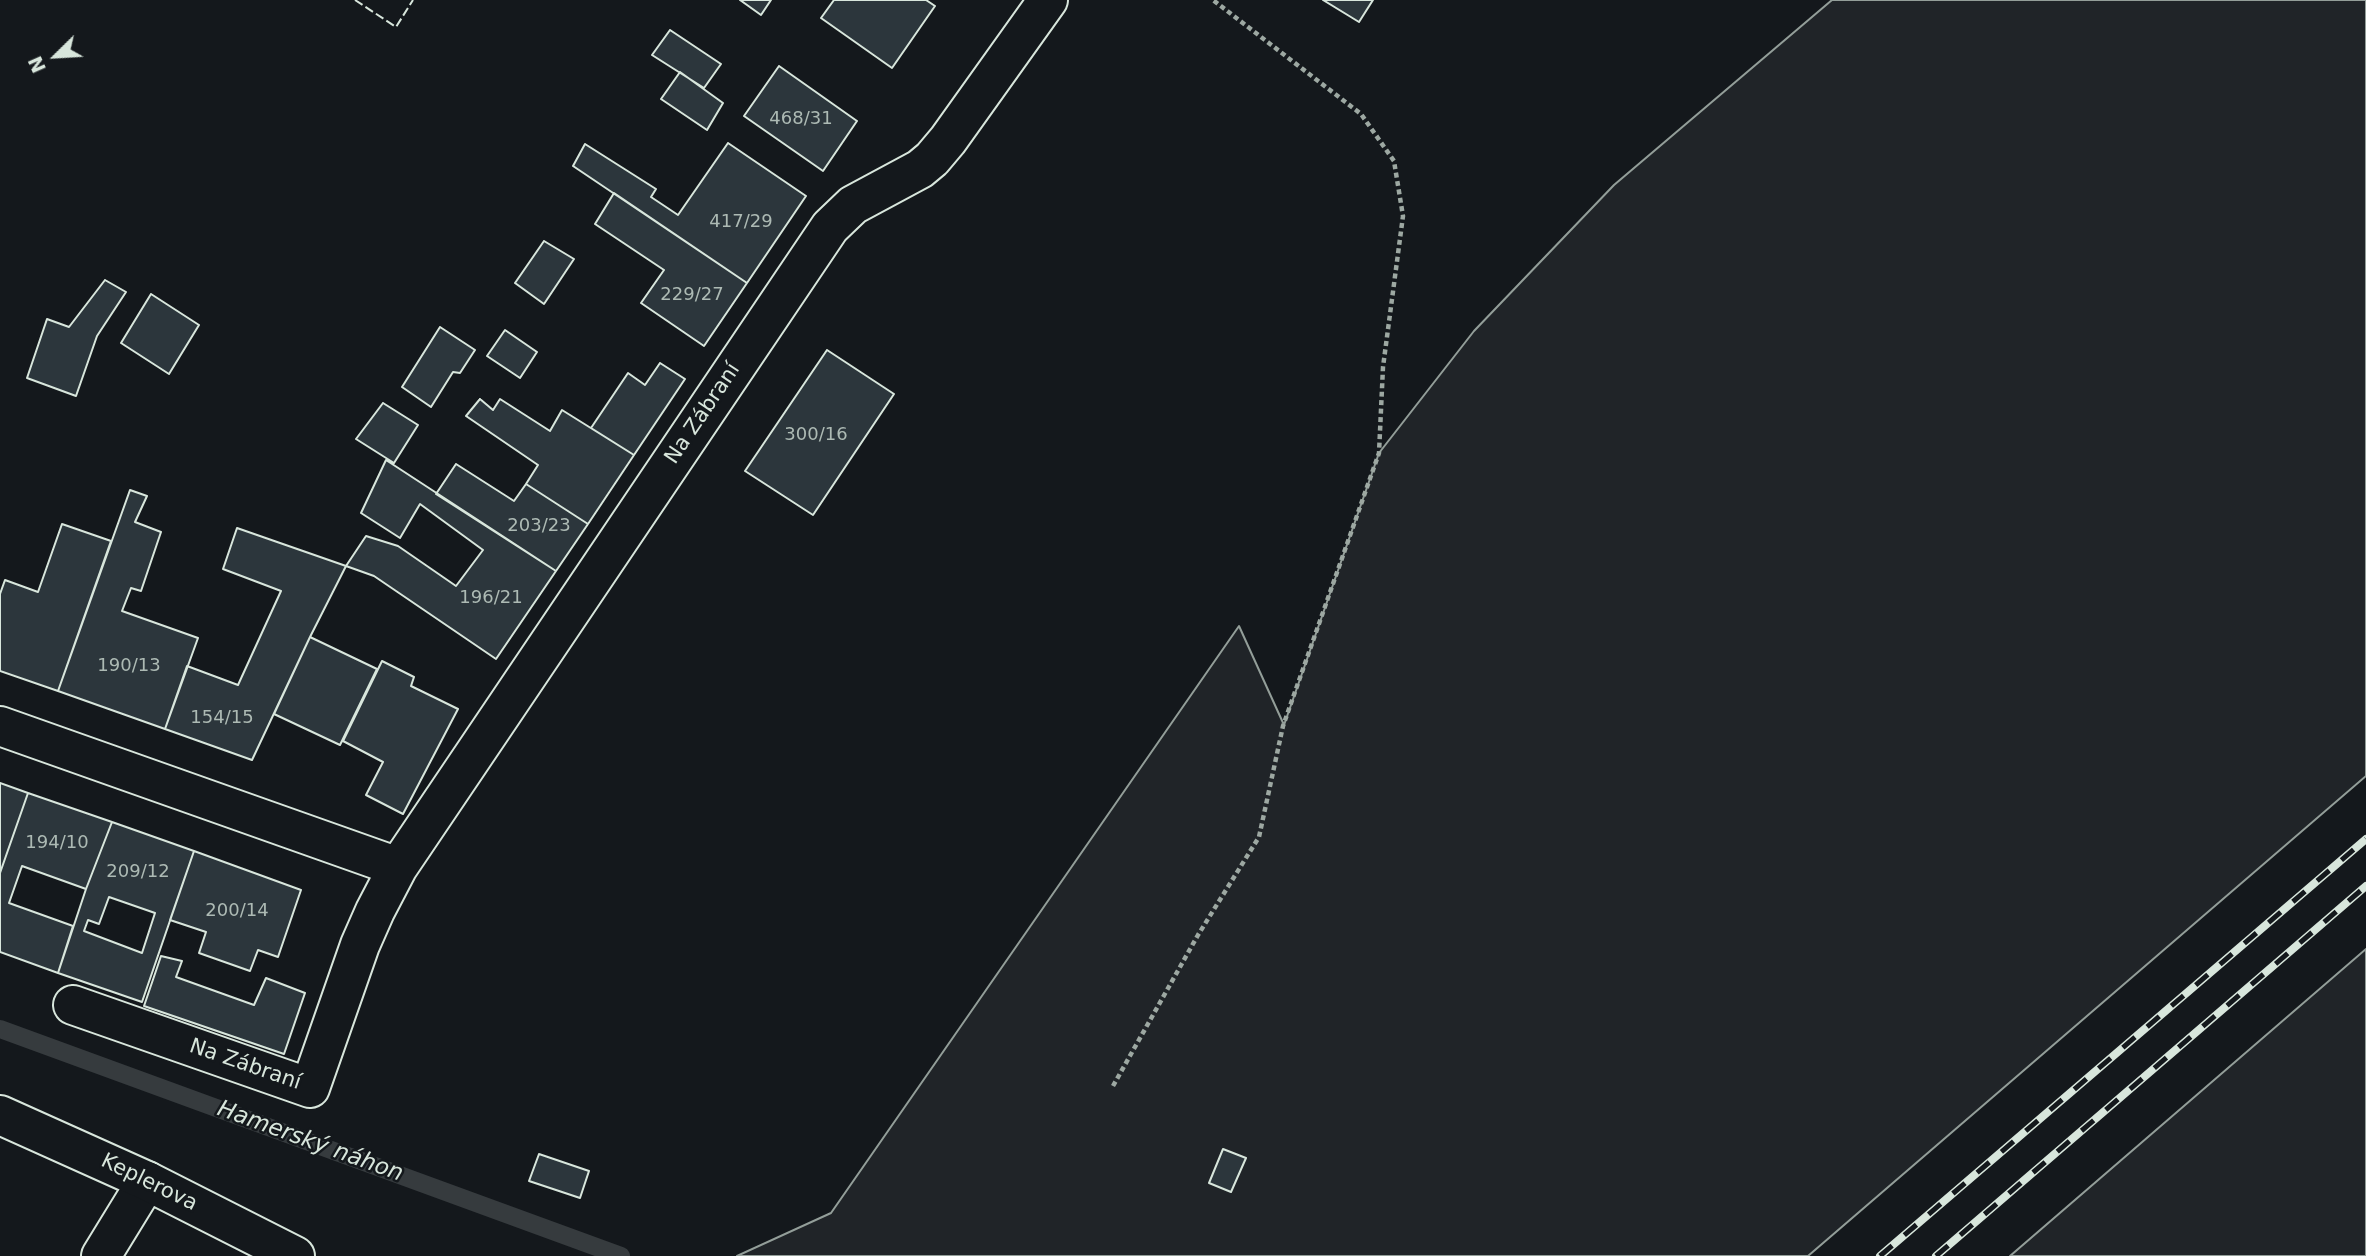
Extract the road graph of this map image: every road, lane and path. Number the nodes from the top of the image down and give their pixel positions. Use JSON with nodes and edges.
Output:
{"nodes":[{"id":1,"x":1048,"y":0,"type":"edge"},
{"id":2,"x":1213,"y":0,"type":"edge"},
{"id":3,"x":0,"y":726,"type":"edge"},
{"id":4,"x":398,"y":867,"type":"junction"},
{"id":5,"x":73,"y":1006,"type":"dead end"},
{"id":6,"x":1113,"y":1086,"type":"dead end"},
{"id":7,"x":0,"y":1115,"type":"edge"},
{"id":8,"x":147,"y":1181,"type":"junction"},
{"id":9,"x":100,"y":1256,"type":"edge"},
{"id":10,"x":295,"y":1256,"type":"edge"}],
"edges":[{"from":1,"to":4,"type":"street","name":"Na Zábraní"},
{"from":2,"to":6,"type":"path"},
{"from":3,"to":4,"type":"street"},
{"from":4,"to":5,"type":"street","name":"Na Zábraní"},
{"from":7,"to":8,"type":"street","name":"Keplerova"},
{"from":8,"to":9,"type":"street"},
{"from":8,"to":10,"type":"street","name":"Keplerova"}]}
